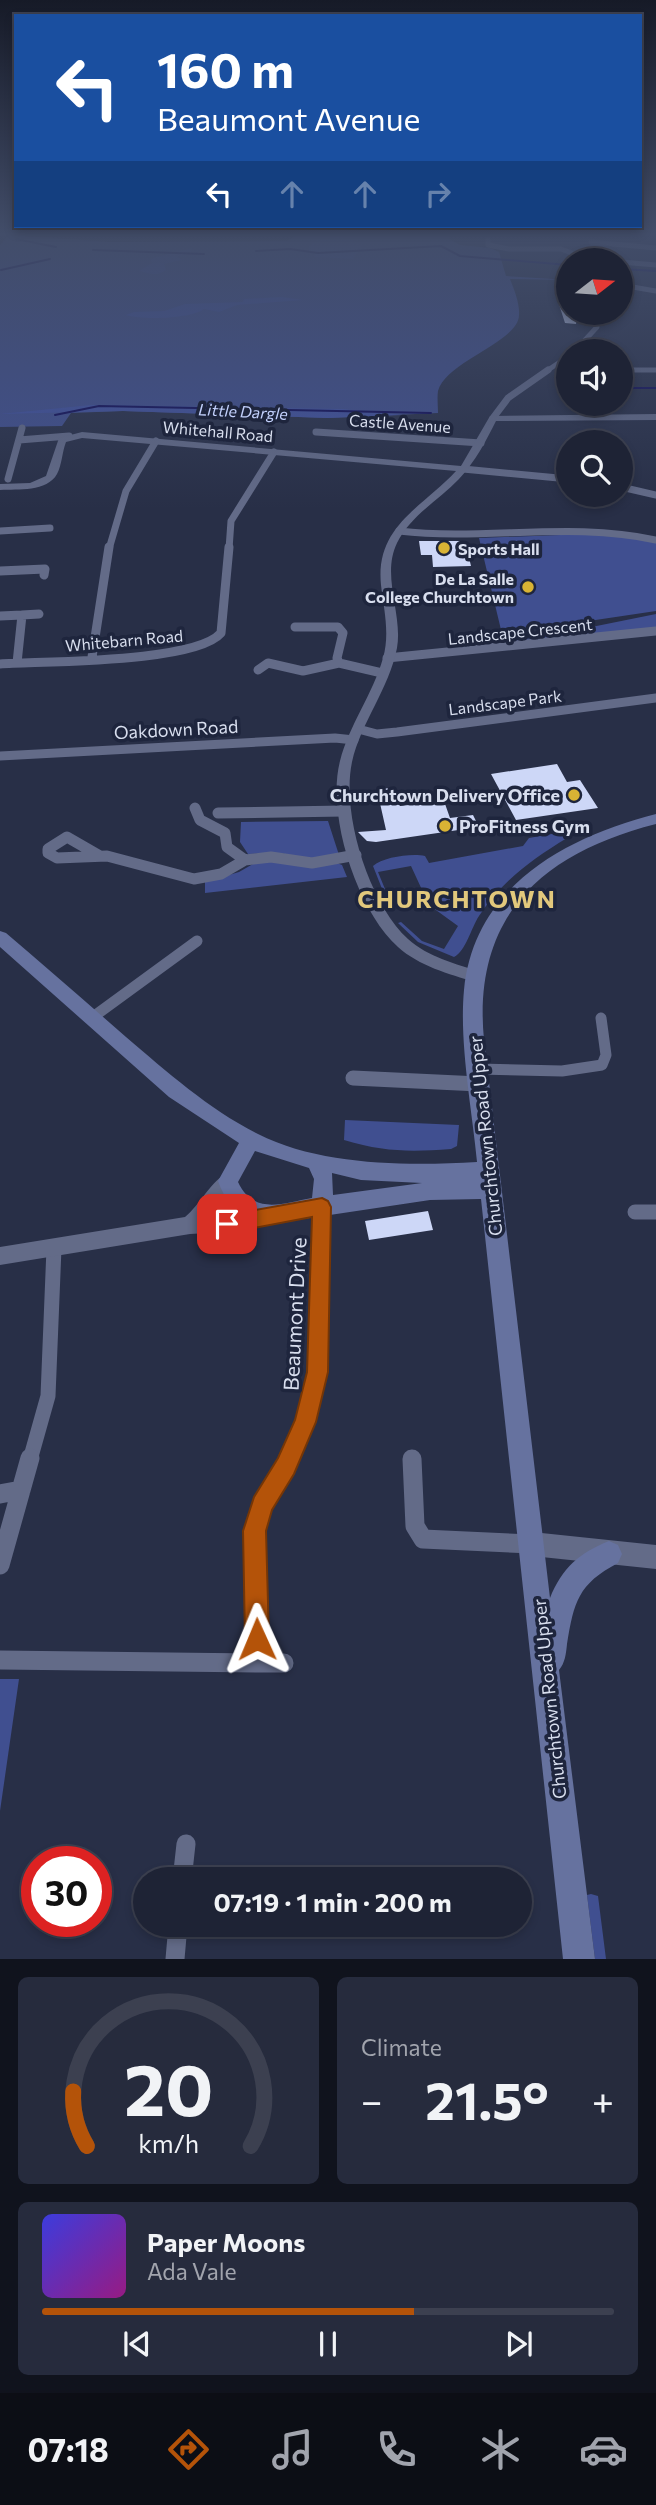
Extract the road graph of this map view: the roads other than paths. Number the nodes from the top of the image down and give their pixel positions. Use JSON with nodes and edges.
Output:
{"nodes":[{"id":1,"x":555,"y":367,"type":"edge"},
{"id":2,"x":633,"y":370,"type":"edge"},
{"id":3,"x":656,"y":370,"type":"edge"},
{"id":4,"x":656,"y":417,"type":"edge"},
{"id":5,"x":493,"y":418,"type":"junction"},
{"id":6,"x":22,"y":428,"type":"dead end"},
{"id":7,"x":316,"y":432,"type":"dead end"},
{"id":8,"x":69,"y":436,"type":"junction"},
{"id":9,"x":19,"y":440,"type":"junction"},
{"id":10,"x":156,"y":441,"type":"junction"},
{"id":11,"x":481,"y":443,"type":"junction"},
{"id":12,"x":274,"y":452,"type":"junction"},
{"id":13,"x":463,"y":469,"type":"junction"},
{"id":14,"x":556,"y":478,"type":"edge"},
{"id":15,"x":8,"y":479,"type":"dead end"},
{"id":16,"x":0,"y":487,"type":"edge"},
{"id":17,"x":633,"y":490,"type":"edge"},
{"id":18,"x":656,"y":495,"type":"edge"},
{"id":19,"x":50,"y":528,"type":"dead end"},
{"id":20,"x":0,"y":531,"type":"edge"},
{"id":21,"x":399,"y":531,"type":"junction"},
{"id":22,"x":656,"y":540,"type":"edge"},
{"id":23,"x":0,"y":571,"type":"edge"},
{"id":24,"x":44,"y":575,"type":"dead end"},
{"id":25,"x":38,"y":614,"type":"dead end"},
{"id":26,"x":22,"y":615,"type":"junction"},
{"id":27,"x":0,"y":616,"type":"edge"},
{"id":28,"x":295,"y":627,"type":"dead end"},
{"id":29,"x":656,"y":631,"type":"edge"},
{"id":30,"x":92,"y":657,"type":"junction"},
{"id":31,"x":387,"y":658,"type":"junction"},
{"id":32,"x":17,"y":663,"type":"junction"},
{"id":33,"x":339,"y":663,"type":"junction"},
{"id":34,"x":0,"y":664,"type":"edge"},
{"id":35,"x":258,"y":670,"type":"dead end"},
{"id":36,"x":382,"y":673,"type":"junction"},
{"id":37,"x":656,"y":698,"type":"edge"},
{"id":38,"x":356,"y":734,"type":"junction"},
{"id":39,"x":0,"y":756,"type":"edge"},
{"id":40,"x":195,"y":808,"type":"dead end"},
{"id":41,"x":344,"y":811,"type":"junction"},
{"id":42,"x":218,"y":813,"type":"dead end"},
{"id":43,"x":656,"y":819,"type":"edge"},
{"id":44,"x":356,"y":855,"type":"junction"},
{"id":45,"x":100,"y":856,"type":"dead end"},
{"id":46,"x":245,"y":860,"type":"junction"},
{"id":47,"x":0,"y":937,"type":"edge"},
{"id":48,"x":197,"y":941,"type":"dead end"},
{"id":49,"x":475,"y":976,"type":"junction"},
{"id":50,"x":93,"y":1017,"type":"junction"},
{"id":51,"x":601,"y":1018,"type":"dead end"},
{"id":52,"x":479,"y":1077,"type":"junction"},
{"id":53,"x":353,"y":1078,"type":"dead end"},
{"id":54,"x":251,"y":1140,"type":"junction"},
{"id":55,"x":317,"y":1162,"type":"junction"},
{"id":56,"x":489,"y":1179,"type":"junction"},
{"id":57,"x":228,"y":1181,"type":"junction"},
{"id":58,"x":428,"y":1182,"type":"junction"},
{"id":59,"x":322,"y":1207,"type":"junction"},
{"id":60,"x":635,"y":1212,"type":"dead end"},
{"id":61,"x":656,"y":1212,"type":"edge"},
{"id":62,"x":263,"y":1215,"type":"junction"},
{"id":63,"x":190,"y":1225,"type":"junction"},
{"id":64,"x":54,"y":1248,"type":"junction"},
{"id":65,"x":0,"y":1256,"type":"edge"},
{"id":66,"x":412,"y":1459,"type":"dead end"},
{"id":67,"x":20,"y":1490,"type":"junction"},
{"id":68,"x":0,"y":1494,"type":"edge"},
{"id":69,"x":532,"y":1544,"type":"junction"},
{"id":70,"x":609,"y":1554,"type":"junction"},
{"id":71,"x":656,"y":1557,"type":"edge"},
{"id":72,"x":0,"y":1565,"type":"edge"},
{"id":73,"x":0,"y":1660,"type":"edge"},
{"id":74,"x":256,"y":1663,"type":"junction"},
{"id":75,"x":284,"y":1664,"type":"dead end"},
{"id":76,"x":547,"y":1681,"type":"junction"},
{"id":77,"x":186,"y":1844,"type":"dead end"},
{"id":78,"x":183,"y":1867,"type":"edge"},
{"id":79,"x":177,"y":1937,"type":"edge"},
{"id":80,"x":175,"y":1959,"type":"edge"},
{"id":81,"x":579,"y":1959,"type":"edge"}],
"edges":[{"from":1,"to":5,"type":"street"},
{"from":2,"to":3,"type":"street"},
{"from":4,"to":5,"type":"street"},
{"from":5,"to":11,"type":"street"},
{"from":6,"to":9,"type":"street"},
{"from":7,"to":11,"type":"street","name":"Castle Avenue"},
{"from":8,"to":9,"type":"street"},
{"from":8,"to":10,"type":"street","name":"Whitehall Road"},
{"from":8,"to":16,"type":"street"},
{"from":9,"to":15,"type":"street"},
{"from":10,"to":12,"type":"street","name":"Whitehall Road"},
{"from":10,"to":30,"type":"street"},
{"from":11,"to":13,"type":"street"},
{"from":12,"to":13,"type":"street","name":"Whitehall Road"},
{"from":12,"to":30,"type":"street","name":"Whitebarn Road"},
{"from":13,"to":14,"type":"street"},
{"from":13,"to":21,"type":"street"},
{"from":17,"to":18,"type":"street"},
{"from":19,"to":20,"type":"street"},
{"from":21,"to":22,"type":"street"},
{"from":21,"to":31,"type":"street"},
{"from":23,"to":24,"type":"street"},
{"from":25,"to":26,"type":"street"},
{"from":26,"to":27,"type":"street"},
{"from":26,"to":32,"type":"street"},
{"from":28,"to":33,"type":"street"},
{"from":29,"to":31,"type":"street","name":"Landscape Crescent"},
{"from":30,"to":32,"type":"street","name":"Whitebarn Road"},
{"from":31,"to":36,"type":"street"},
{"from":32,"to":34,"type":"street","name":"Whitebarn Road"},
{"from":33,"to":35,"type":"street"},
{"from":33,"to":36,"type":"street"},
{"from":36,"to":38,"type":"street"},
{"from":37,"to":38,"type":"street","name":"Landscape Park"},
{"from":38,"to":39,"type":"street","name":"Oakdown Road"},
{"from":38,"to":41,"type":"street"},
{"from":40,"to":46,"type":"street"},
{"from":41,"to":42,"type":"street"},
{"from":41,"to":44,"type":"street"},
{"from":43,"to":49,"type":"main road","name":"Churchtown Road Upper"},
{"from":44,"to":46,"type":"street"},
{"from":44,"to":49,"type":"street"},
{"from":45,"to":46,"type":"street"},
{"from":47,"to":50,"type":"main road"},
{"from":48,"to":50,"type":"street"},
{"from":49,"to":52,"type":"main road","name":"Churchtown Road Upper"},
{"from":50,"to":54,"type":"main road"},
{"from":51,"to":52,"type":"street"},
{"from":52,"to":53,"type":"street"},
{"from":52,"to":56,"type":"main road","name":"Churchtown Road Upper"},
{"from":54,"to":55,"type":"main road"},
{"from":54,"to":57,"type":"main road"},
{"from":55,"to":58,"type":"main road"},
{"from":55,"to":59,"type":"main road"},
{"from":56,"to":58,"type":"main road"},
{"from":56,"to":69,"type":"main road","name":"Churchtown Road Upper"},
{"from":57,"to":62,"type":"main road"},
{"from":57,"to":63,"type":"street"},
{"from":58,"to":59,"type":"main road"},
{"from":59,"to":62,"type":"main road"},
{"from":59,"to":74,"type":"street","name":"Beaumont Drive"},
{"from":60,"to":61,"type":"street"},
{"from":62,"to":63,"type":"street"},
{"from":63,"to":64,"type":"street"},
{"from":64,"to":65,"type":"street"},
{"from":64,"to":67,"type":"street"},
{"from":66,"to":69,"type":"street"},
{"from":67,"to":68,"type":"street"},
{"from":67,"to":72,"type":"street"},
{"from":69,"to":70,"type":"street"},
{"from":69,"to":76,"type":"main road","name":"Churchtown Road Upper"},
{"from":70,"to":71,"type":"street"},
{"from":70,"to":76,"type":"main road"},
{"from":73,"to":74,"type":"street"},
{"from":74,"to":75,"type":"street"},
{"from":76,"to":81,"type":"main road","name":"Churchtown Road Upper"},
{"from":77,"to":78,"type":"street"},
{"from":79,"to":80,"type":"street"}]}
